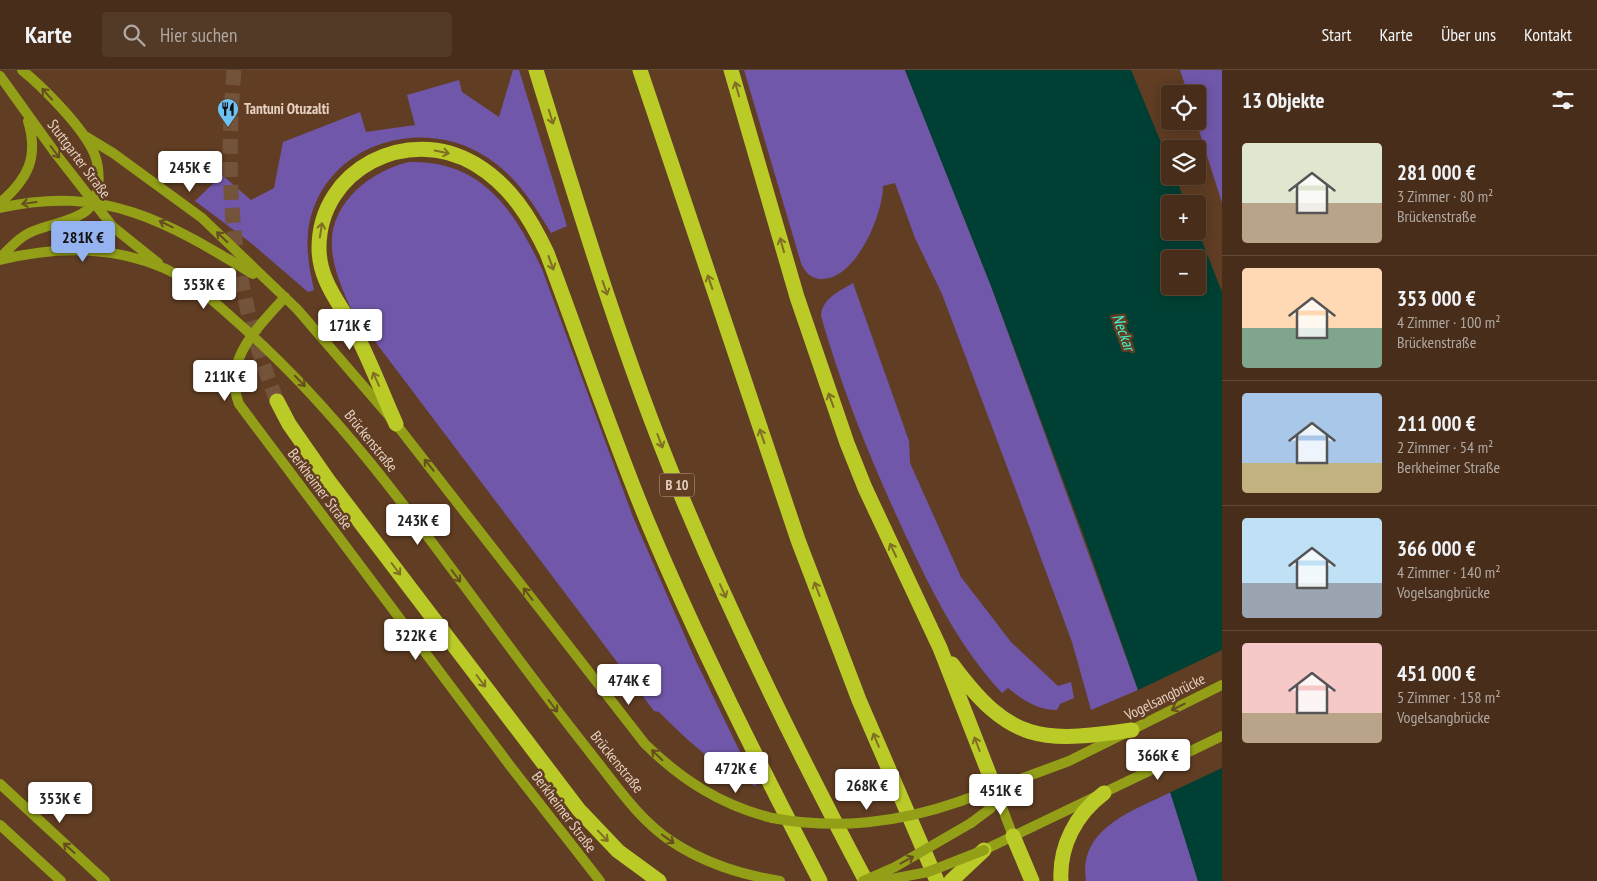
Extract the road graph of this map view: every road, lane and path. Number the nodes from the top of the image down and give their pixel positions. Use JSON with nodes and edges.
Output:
{"nodes":[{"id":1,"x":22,"y":70,"type":"edge"},
{"id":2,"x":536,"y":70,"type":"edge"},
{"id":3,"x":640,"y":70,"type":"edge"},
{"id":4,"x":731,"y":70,"type":"edge"},
{"id":5,"x":0,"y":76,"type":"edge"},
{"id":6,"x":26,"y":113,"type":"junction"},
{"id":7,"x":84,"y":136,"type":"junction"},
{"id":8,"x":0,"y":203,"type":"edge"},
{"id":9,"x":94,"y":203,"type":"junction"},
{"id":10,"x":0,"y":208,"type":"edge"},
{"id":11,"x":0,"y":259,"type":"edge"},
{"id":12,"x":166,"y":270,"type":"junction"},
{"id":13,"x":269,"y":283,"type":"junction"},
{"id":14,"x":285,"y":297,"type":"junction"},
{"id":15,"x":252,"y":335,"type":"junction"},
{"id":16,"x":277,"y":401,"type":"tunnel mouth"},
{"id":17,"x":396,"y":424,"type":"junction"},
{"id":18,"x":940,"y":648,"type":"junction"},
{"id":19,"x":1222,"y":685,"type":"edge"},
{"id":20,"x":1132,"y":730,"type":"junction"},
{"id":21,"x":1222,"y":736,"type":"edge"},
{"id":22,"x":0,"y":784,"type":"edge"},
{"id":23,"x":694,"y":786,"type":"joint"},
{"id":24,"x":994,"y":789,"type":"junction"},
{"id":25,"x":1104,"y":793,"type":"joint"},
{"id":26,"x":1084,"y":806,"type":"junction"},
{"id":27,"x":0,"y":825,"type":"edge"},
{"id":28,"x":1013,"y":836,"type":"junction"},
{"id":29,"x":984,"y":850,"type":"junction"},
{"id":30,"x":61,"y":881,"type":"edge"},
{"id":31,"x":105,"y":881,"type":"edge"},
{"id":32,"x":600,"y":881,"type":"edge"},
{"id":33,"x":660,"y":881,"type":"edge"},
{"id":34,"x":780,"y":881,"type":"edge"},
{"id":35,"x":820,"y":881,"type":"edge"},
{"id":36,"x":865,"y":881,"type":"edge"},
{"id":37,"x":881,"y":881,"type":"edge"},
{"id":38,"x":937,"y":881,"type":"edge"},
{"id":39,"x":951,"y":881,"type":"edge"},
{"id":40,"x":1032,"y":881,"type":"edge"},
{"id":41,"x":1061,"y":881,"type":"edge"}],
"edges":[{"from":7,"to":1,"type":"main road","name":"Stuttgarter Straße","one_way":true},
{"from":2,"to":36,"type":"highway","number":"B 10","one_way":true},
{"from":38,"to":3,"type":"highway","one_way":true},
{"from":18,"to":4,"type":"highway","one_way":true},
{"from":5,"to":6,"type":"main road","name":"Stuttgarter Straße"},
{"from":6,"to":8,"type":"main road"},
{"from":6,"to":9,"type":"main road","name":"Stuttgarter Straße","one_way":true},
{"from":7,"to":9,"type":"main road"},
{"from":13,"to":7,"type":"main road","name":"Brückenstraße","one_way":true},
{"from":9,"to":10,"type":"main road","name":"Brückenstraße","one_way":true},
{"from":9,"to":11,"type":"main road"},
{"from":9,"to":12,"type":"main road","name":"Stuttgarter Straße"},
{"from":13,"to":9,"type":"main road","name":"Brückenstraße","one_way":true},
{"from":11,"to":12,"type":"main road","name":"Brückenstraße"},
{"from":12,"to":15,"type":"main road","name":"Brückenstraße"},
{"from":13,"to":14,"type":"main road","name":"Brückenstraße"},
{"from":14,"to":15,"type":"main road","name":"Berkheimer Straße"},
{"from":14,"to":17,"type":"main road","name":"Brückenstraße"},
{"from":15,"to":32,"type":"main road","name":"Berkheimer Straße"},
{"from":15,"to":34,"type":"main road","name":"Brückenstraße","one_way":true},
{"from":16,"to":33,"type":"highway","one_way":true},
{"from":23,"to":17,"type":"main road","name":"Brückenstraße","one_way":true},
{"from":17,"to":35,"type":"highway","one_way":true},
{"from":18,"to":20,"type":"highway"},
{"from":24,"to":18,"type":"highway","one_way":true},
{"from":19,"to":20,"type":"main road","name":"Vogelsangbrücke","one_way":true},
{"from":20,"to":24,"type":"main road","name":"Vogelsangbrücke"},
{"from":21,"to":25,"type":"main road"},
{"from":31,"to":22,"type":"main road","one_way":true},
{"from":23,"to":24,"type":"main road","name":"Vogelsangbrücke","bridge":true},
{"from":24,"to":28,"type":"main road"},
{"from":36,"to":24,"type":"main road","one_way":true,"bridge":true},
{"from":25,"to":26,"type":"highway"},
{"from":26,"to":28,"type":"main road"},
{"from":26,"to":41,"type":"highway"},
{"from":27,"to":30,"type":"main road"},
{"from":28,"to":29,"type":"main road"},
{"from":28,"to":40,"type":"highway"},
{"from":29,"to":37,"type":"main road","bridge":true},
{"from":29,"to":39,"type":"highway"}]}
